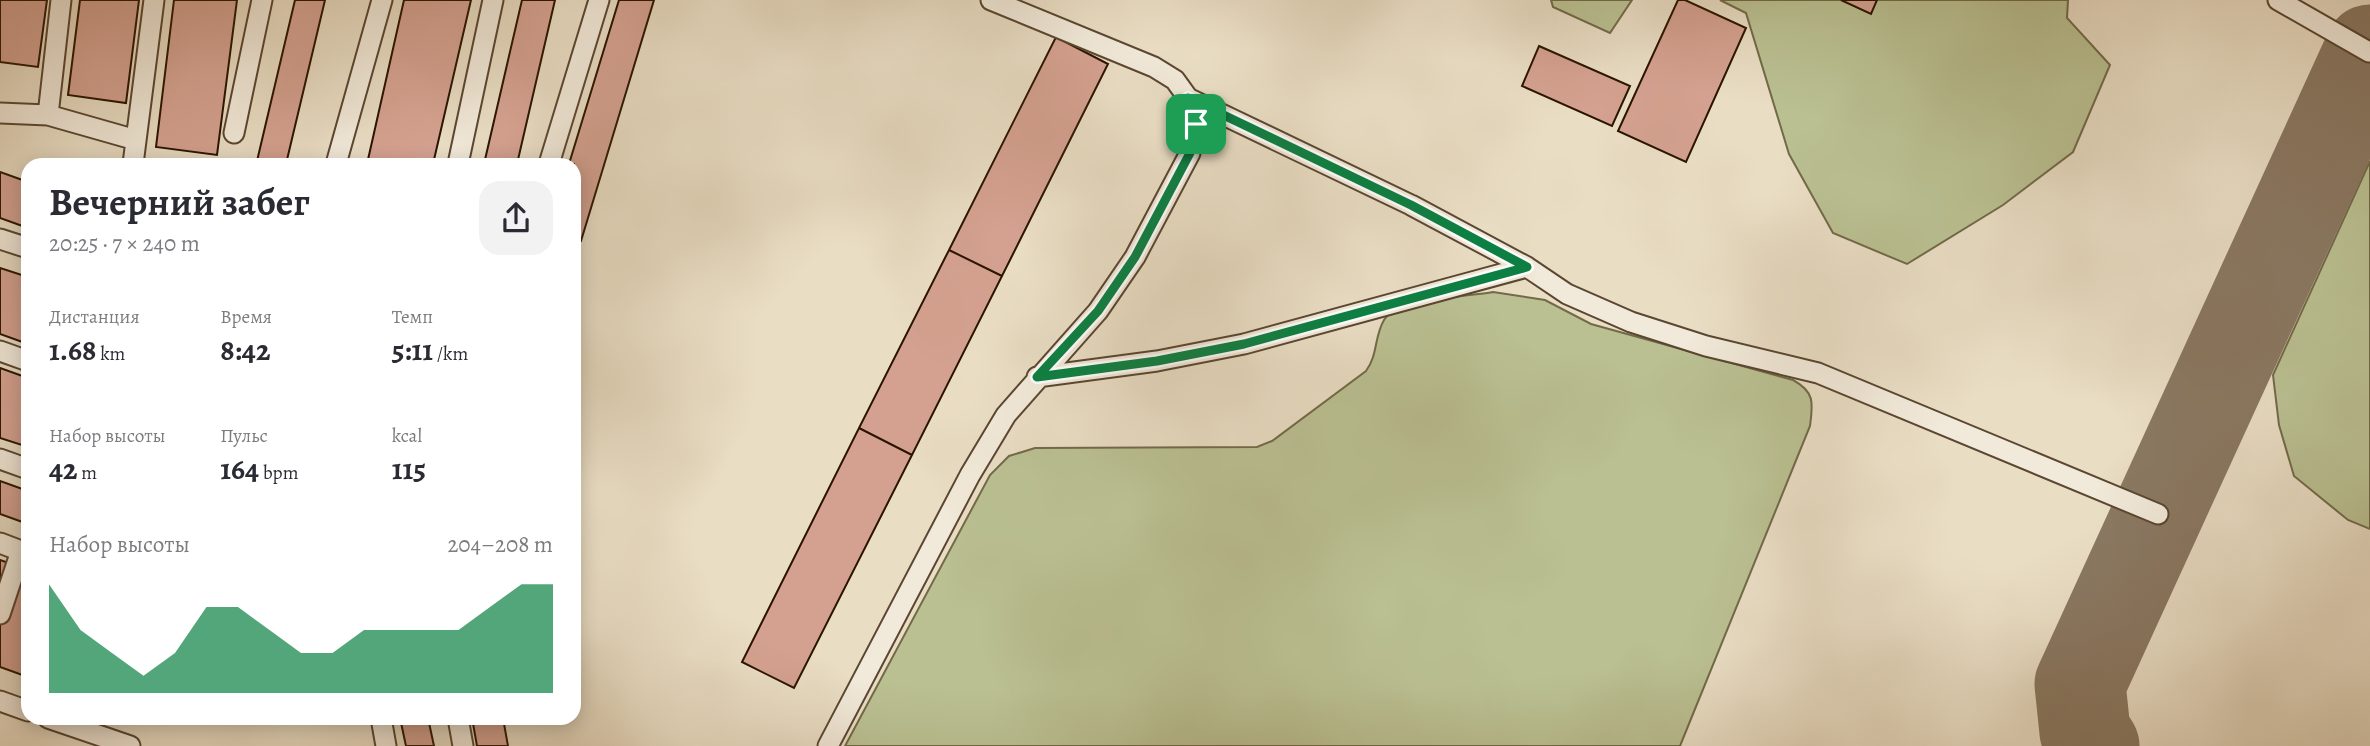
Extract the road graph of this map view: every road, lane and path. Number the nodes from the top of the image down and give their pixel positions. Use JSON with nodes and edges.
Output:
{"nodes":[{"id":1,"x":61,"y":0,"type":"edge"},
{"id":2,"x":154,"y":0,"type":"edge"},
{"id":3,"x":262,"y":0,"type":"edge"},
{"id":4,"x":382,"y":0,"type":"edge"},
{"id":5,"x":493,"y":0,"type":"edge"},
{"id":6,"x":599,"y":0,"type":"edge"},
{"id":7,"x":991,"y":0,"type":"edge"},
{"id":8,"x":2278,"y":0,"type":"edge"},
{"id":9,"x":2369,"y":52,"type":"edge"},
{"id":10,"x":1188,"y":98,"type":"junction"},
{"id":11,"x":0,"y":113,"type":"edge"},
{"id":12,"x":48,"y":115,"type":"junction"},
{"id":13,"x":234,"y":133,"type":"dead end"},
{"id":14,"x":136,"y":140,"type":"junction"},
{"id":15,"x":134,"y":158,"type":"edge"},
{"id":16,"x":338,"y":158,"type":"edge"},
{"id":17,"x":458,"y":158,"type":"edge"},
{"id":18,"x":551,"y":158,"type":"edge"},
{"id":19,"x":0,"y":239,"type":"edge"},
{"id":20,"x":21,"y":246,"type":"edge"},
{"id":21,"x":1527,"y":267,"type":"junction"},
{"id":22,"x":0,"y":351,"type":"edge"},
{"id":23,"x":21,"y":358,"type":"edge"},
{"id":24,"x":1037,"y":377,"type":"junction"},
{"id":25,"x":0,"y":459,"type":"edge"},
{"id":26,"x":21,"y":466,"type":"edge"},
{"id":27,"x":2158,"y":514,"type":"dead end"},
{"id":28,"x":0,"y":543,"type":"edge"},
{"id":29,"x":0,"y":614,"type":"edge"},
{"id":30,"x":0,"y":701,"type":"edge"},
{"id":31,"x":21,"y":708,"type":"edge"},
{"id":32,"x":68,"y":725,"type":"edge"},
{"id":33,"x":382,"y":725,"type":"edge"},
{"id":34,"x":459,"y":725,"type":"edge"},
{"id":35,"x":130,"y":746,"type":"edge"},
{"id":36,"x":386,"y":746,"type":"edge"},
{"id":37,"x":463,"y":746,"type":"edge"},
{"id":38,"x":828,"y":746,"type":"edge"}],
"edges":[{"from":1,"to":12,"type":"lane"},
{"from":2,"to":14,"type":"lane"},
{"from":3,"to":13,"type":"lane"},
{"from":4,"to":16,"type":"lane"},
{"from":5,"to":17,"type":"lane"},
{"from":6,"to":18,"type":"lane"},
{"from":7,"to":10,"type":"lane"},
{"from":8,"to":9,"type":"lane"},
{"from":10,"to":21,"type":"lane"},
{"from":10,"to":24,"type":"lane"},
{"from":11,"to":12,"type":"lane"},
{"from":12,"to":14,"type":"lane"},
{"from":14,"to":15,"type":"lane"},
{"from":19,"to":20,"type":"lane"},
{"from":21,"to":24,"type":"lane"},
{"from":21,"to":27,"type":"lane"},
{"from":22,"to":23,"type":"lane"},
{"from":24,"to":38,"type":"lane"},
{"from":25,"to":26,"type":"lane"},
{"from":28,"to":29,"type":"lane"},
{"from":30,"to":31,"type":"lane"},
{"from":32,"to":35,"type":"lane"},
{"from":33,"to":36,"type":"lane"},
{"from":34,"to":37,"type":"lane"}]}
